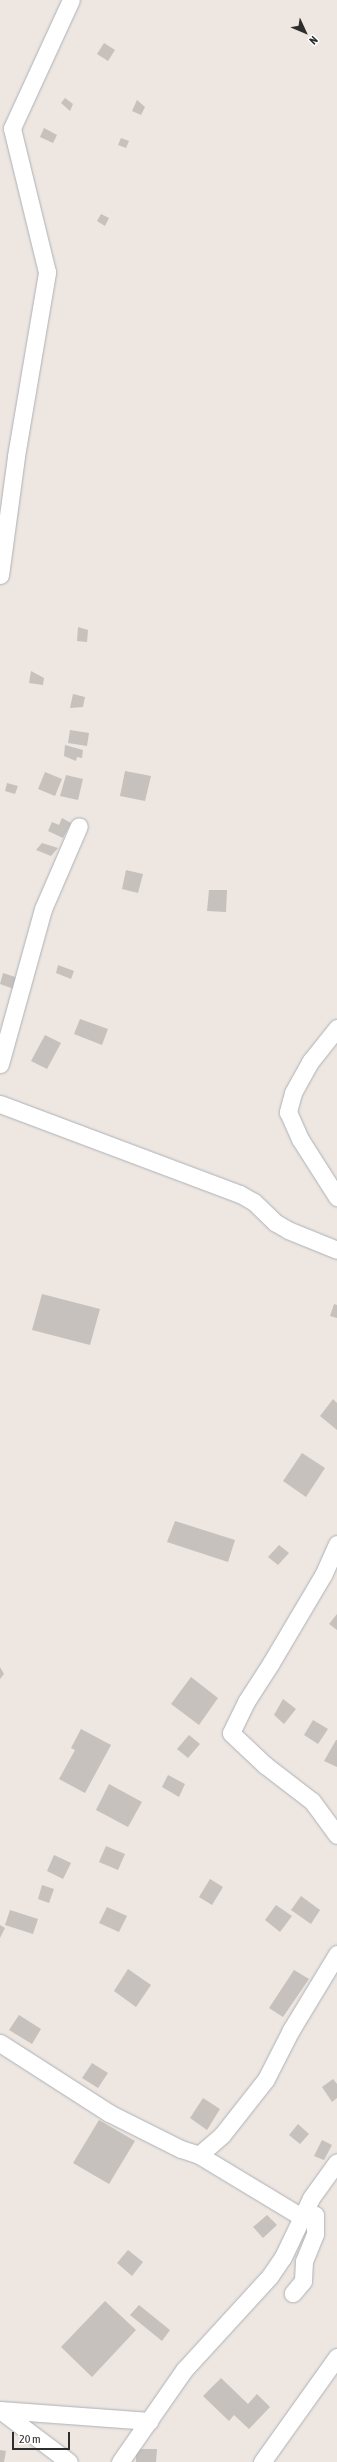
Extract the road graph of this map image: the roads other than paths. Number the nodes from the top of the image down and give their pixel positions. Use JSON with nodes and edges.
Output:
{"nodes":[{"id":1,"x":71,"y":0,"type":"edge"},
{"id":2,"x":0,"y":575,"type":"edge"},
{"id":3,"x":79,"y":826,"type":"dead end"},
{"id":4,"x":337,"y":1028,"type":"edge"},
{"id":5,"x":0,"y":1064,"type":"edge"},
{"id":6,"x":0,"y":1104,"type":"edge"},
{"id":7,"x":337,"y":1197,"type":"edge"},
{"id":8,"x":337,"y":1250,"type":"edge"},
{"id":9,"x":337,"y":1544,"type":"edge"},
{"id":10,"x":337,"y":1835,"type":"edge"},
{"id":11,"x":337,"y":1954,"type":"edge"},
{"id":12,"x":0,"y":2043,"type":"edge"},
{"id":13,"x":199,"y":2155,"type":"junction"},
{"id":14,"x":337,"y":2162,"type":"edge"},
{"id":15,"x":300,"y":2216,"type":"junction"},
{"id":16,"x":293,"y":2293,"type":"dead end"},
{"id":17,"x":337,"y":2357,"type":"edge"},
{"id":18,"x":0,"y":2410,"type":"edge"},
{"id":19,"x":150,"y":2420,"type":"junction"},
{"id":20,"x":69,"y":2462,"type":"edge"},
{"id":21,"x":120,"y":2462,"type":"edge"},
{"id":22,"x":262,"y":2462,"type":"edge"}],
"edges":[{"from":1,"to":2,"type":"street"},
{"from":3,"to":5,"type":"street"},
{"from":4,"to":7,"type":"street"},
{"from":6,"to":8,"type":"street"},
{"from":9,"to":10,"type":"street"},
{"from":11,"to":13,"type":"street"},
{"from":12,"to":13,"type":"street"},
{"from":13,"to":15,"type":"street"},
{"from":14,"to":15,"type":"street"},
{"from":15,"to":16,"type":"street"},
{"from":15,"to":19,"type":"street"},
{"from":17,"to":22,"type":"street"},
{"from":18,"to":19,"type":"street"},
{"from":18,"to":20,"type":"street"},
{"from":19,"to":21,"type":"street"}]}
